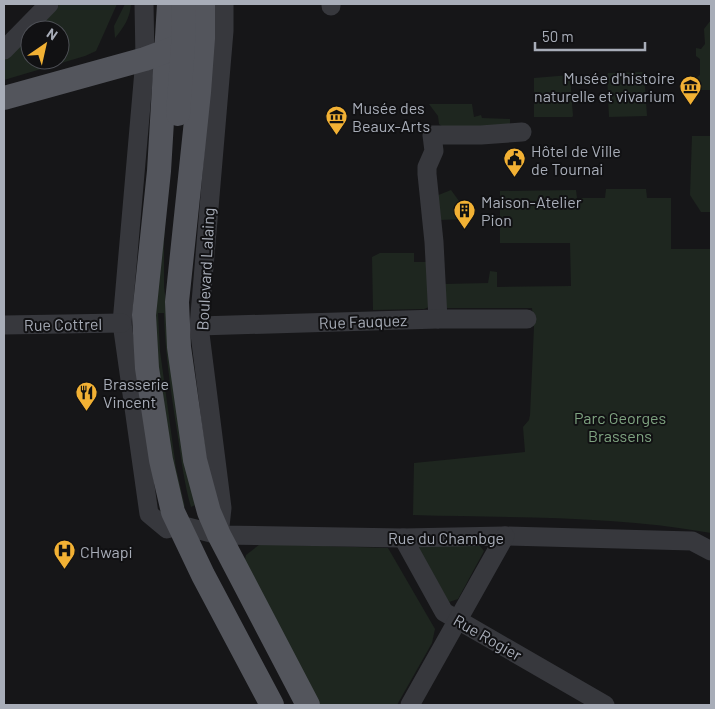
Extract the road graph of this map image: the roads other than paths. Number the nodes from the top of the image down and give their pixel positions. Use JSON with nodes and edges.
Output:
{"nodes":[{"id":1,"x":49,"y":4,"type":"edge"},
{"id":2,"x":144,"y":4,"type":"edge"},
{"id":3,"x":170,"y":4,"type":"edge"},
{"id":4,"x":184,"y":4,"type":"edge"},
{"id":5,"x":203,"y":4,"type":"edge"},
{"id":6,"x":224,"y":4,"type":"edge"},
{"id":7,"x":184,"y":45,"type":"junction"},
{"id":8,"x":4,"y":50,"type":"edge"},
{"id":9,"x":4,"y":98,"type":"edge"},
{"id":10,"x":522,"y":132,"type":"dead end"},
{"id":11,"x":438,"y":319,"type":"junction"},
{"id":12,"x":527,"y":319,"type":"dead end"},
{"id":13,"x":122,"y":323,"type":"junction"},
{"id":14,"x":4,"y":325,"type":"edge"},
{"id":15,"x":199,"y":326,"type":"junction"},
{"id":16,"x":180,"y":525,"type":"junction"},
{"id":17,"x":219,"y":535,"type":"junction"},
{"id":18,"x":505,"y":536,"type":"junction"},
{"id":19,"x":403,"y":538,"type":"junction"},
{"id":20,"x":711,"y":551,"type":"edge"},
{"id":21,"x":458,"y":620,"type":"junction"},
{"id":22,"x":272,"y":705,"type":"edge"},
{"id":23,"x":308,"y":705,"type":"edge"},
{"id":24,"x":410,"y":705,"type":"edge"},
{"id":25,"x":605,"y":705,"type":"edge"}],
"edges":[{"from":1,"to":8,"type":"street"},
{"from":2,"to":7,"type":"street"},
{"from":3,"to":7,"type":"main road"},
{"from":4,"to":7,"type":"main road"},
{"from":5,"to":7,"type":"main road"},
{"from":6,"to":7,"type":"street"},
{"from":7,"to":9,"type":"main road"},
{"from":7,"to":13,"type":"street"},
{"from":7,"to":15,"type":"street","name":"Boulevard Lalaing"},
{"from":7,"to":16,"type":"main road"},
{"from":7,"to":17,"type":"main road","name":"Boulevard Lalaing"},
{"from":10,"to":11,"type":"street"},
{"from":11,"to":12,"type":"street","name":"Rue Fauquez"},
{"from":11,"to":15,"type":"street","name":"Rue Fauquez"},
{"from":13,"to":14,"type":"street","name":"Rue Cottrel"},
{"from":13,"to":16,"type":"street"},
{"from":15,"to":17,"type":"street","name":"Boulevard Lalaing"},
{"from":16,"to":17,"type":"street","name":"Rue du Chambge"},
{"from":16,"to":22,"type":"main road"},
{"from":17,"to":19,"type":"street","name":"Rue du Chambge"},
{"from":17,"to":23,"type":"main road","name":"Boulevard Lalaing"},
{"from":18,"to":19,"type":"street","name":"Rue du Chambge"},
{"from":18,"to":20,"type":"street","name":"Rue du Chambge"},
{"from":18,"to":21,"type":"street"},
{"from":19,"to":21,"type":"street","name":"Rue Rogier"},
{"from":21,"to":24,"type":"street"},
{"from":21,"to":25,"type":"street","name":"Rue Rogier"}]}
